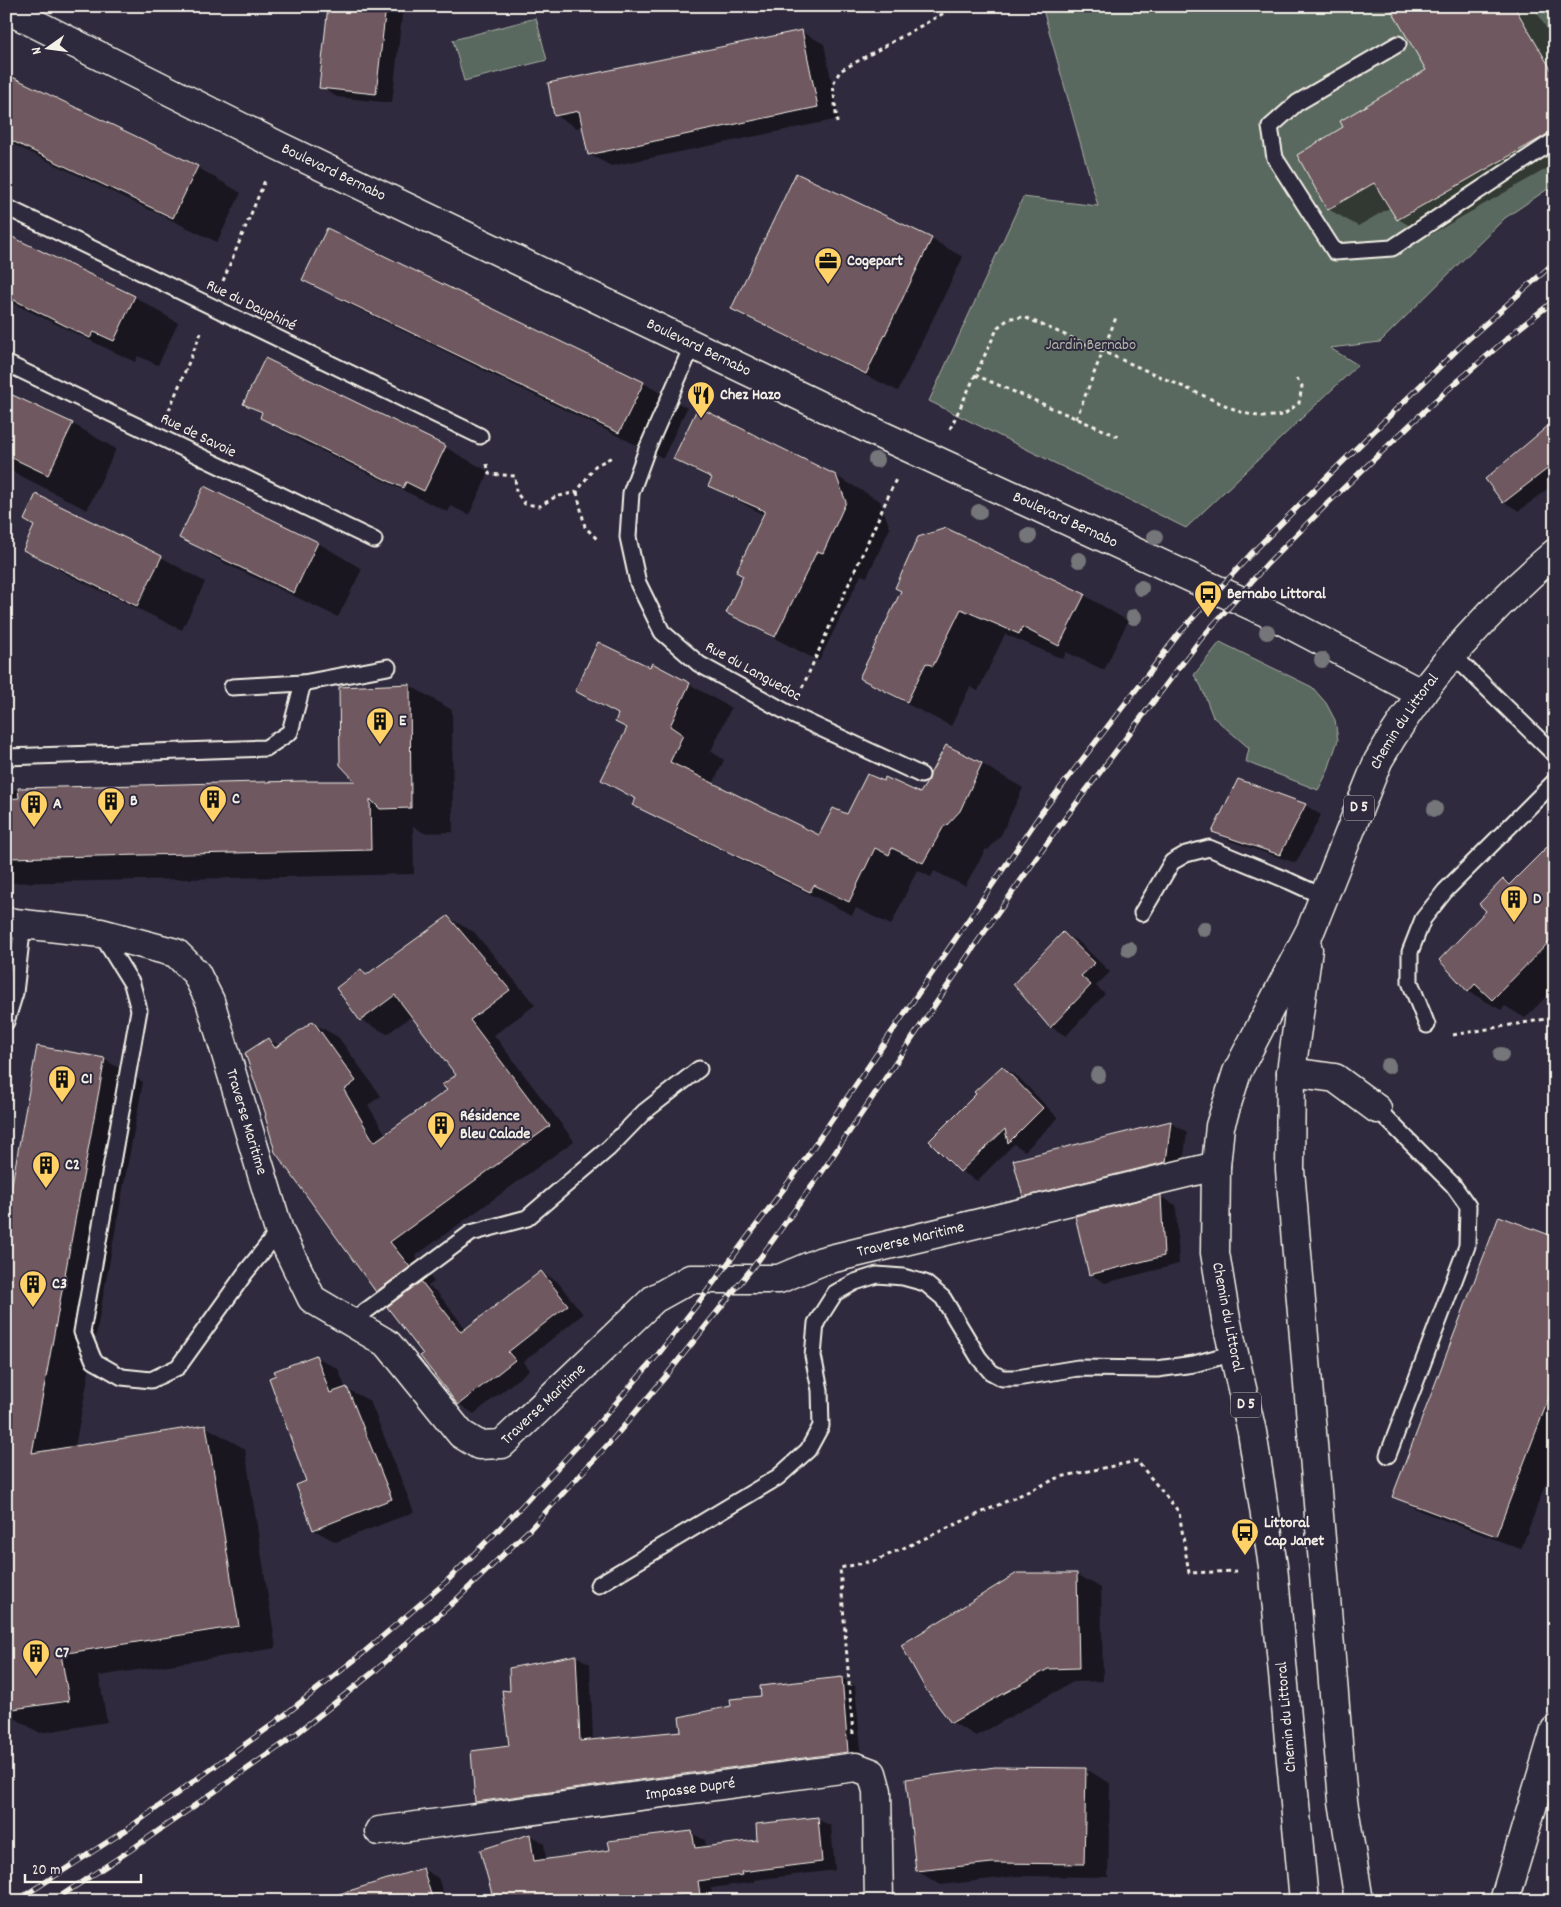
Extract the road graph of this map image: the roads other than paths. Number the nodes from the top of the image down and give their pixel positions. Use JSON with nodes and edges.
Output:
{"nodes":[{"id":1,"x":6,"y":9,"type":"edge"},
{"id":2,"x":1398,"y":44,"type":"dead end"},
{"id":3,"x":1555,"y":140,"type":"edge"},
{"id":4,"x":6,"y":207,"type":"edge"},
{"id":5,"x":693,"y":344,"type":"junction"},
{"id":6,"x":6,"y":363,"type":"edge"},
{"id":7,"x":480,"y":436,"type":"dead end"},
{"id":8,"x":374,"y":540,"type":"dead end"},
{"id":9,"x":1555,"y":552,"type":"edge"},
{"id":10,"x":1453,"y":655,"type":"junction"},
{"id":11,"x":388,"y":667,"type":"dead end"},
{"id":12,"x":303,"y":683,"type":"junction"},
{"id":13,"x":232,"y":687,"type":"dead end"},
{"id":14,"x":1422,"y":694,"type":"junction"},
{"id":15,"x":1555,"y":755,"type":"edge"},
{"id":16,"x":6,"y":757,"type":"edge"},
{"id":17,"x":921,"y":776,"type":"dead end"},
{"id":18,"x":1555,"y":781,"type":"edge"},
{"id":19,"x":1324,"y":897,"type":"junction"},
{"id":20,"x":1142,"y":913,"type":"dead end"},
{"id":21,"x":15,"y":922,"type":"edge"},
{"id":22,"x":1311,"y":930,"type":"junction"},
{"id":23,"x":101,"y":933,"type":"junction"},
{"id":24,"x":6,"y":1022,"type":"edge"},
{"id":25,"x":1427,"y":1025,"type":"road end"},
{"id":26,"x":699,"y":1068,"type":"dead end"},
{"id":27,"x":1291,"y":1072,"type":"junction"},
{"id":28,"x":1377,"y":1109,"type":"joint"},
{"id":29,"x":1216,"y":1166,"type":"junction"},
{"id":30,"x":279,"y":1231,"type":"junction"},
{"id":31,"x":351,"y":1322,"type":"junction"},
{"id":32,"x":1234,"y":1353,"type":"junction"},
{"id":33,"x":1388,"y":1456,"type":"dead end"},
{"id":34,"x":598,"y":1585,"type":"dead end"},
{"id":35,"x":1555,"y":1730,"type":"edge"},
{"id":36,"x":379,"y":1831,"type":"dead end"},
{"id":37,"x":880,"y":1901,"type":"edge"},
{"id":38,"x":1304,"y":1901,"type":"edge"},
{"id":39,"x":1359,"y":1901,"type":"edge"},
{"id":40,"x":1504,"y":1901,"type":"edge"}],
"edges":[{"from":1,"to":5,"type":"main road","name":"Boulevard Bernabo"},
{"from":2,"to":3,"type":"lane"},
{"from":4,"to":7,"type":"lane","name":"Rue du Dauphiné"},
{"from":5,"to":14,"type":"main road","name":"Boulevard Bernabo"},
{"from":5,"to":17,"type":"lane","name":"Rue du Languedoc"},
{"from":6,"to":8,"type":"lane","name":"Rue de Savoie"},
{"from":9,"to":10,"type":"main road","name":"Chemin du Littoral","number":"D 5"},
{"from":10,"to":14,"type":"main road","name":"Chemin du Littoral","number":"D 5"},
{"from":10,"to":15,"type":"lane"},
{"from":11,"to":12,"type":"lane"},
{"from":12,"to":13,"type":"lane"},
{"from":12,"to":16,"type":"lane"},
{"from":14,"to":19,"type":"main road","name":"Chemin du Littoral","number":"D 5"},
{"from":18,"to":25,"type":"lane"},
{"from":19,"to":20,"type":"lane"},
{"from":19,"to":22,"type":"main road","name":"Chemin du Littoral","number":"D 5"},
{"from":21,"to":23,"type":"main road","name":"Traverse Maritime"},
{"from":21,"to":24,"type":"lane"},
{"from":22,"to":27,"type":"main road","name":"Chemin du Littoral","number":"D 5"},
{"from":22,"to":29,"type":"main road","name":"Chemin du Littoral","number":"D 5"},
{"from":23,"to":30,"type":"main road","name":"Traverse Maritime"},
{"from":23,"to":30,"type":"lane"},
{"from":26,"to":31,"type":"lane"},
{"from":27,"to":28,"type":"main road"},
{"from":27,"to":39,"type":"main road","name":"Chemin du Littoral","number":"D 5"},
{"from":28,"to":33,"type":"lane"},
{"from":29,"to":31,"type":"main road","name":"Traverse Maritime"},
{"from":29,"to":32,"type":"main road","name":"Chemin du Littoral","number":"D 5"},
{"from":30,"to":31,"type":"main road","name":"Traverse Maritime"},
{"from":32,"to":34,"type":"lane"},
{"from":32,"to":38,"type":"main road","name":"Chemin du Littoral","number":"D 5"},
{"from":35,"to":40,"type":"main road"},
{"from":36,"to":37,"type":"main road","name":"Impasse Dupré"}]}
